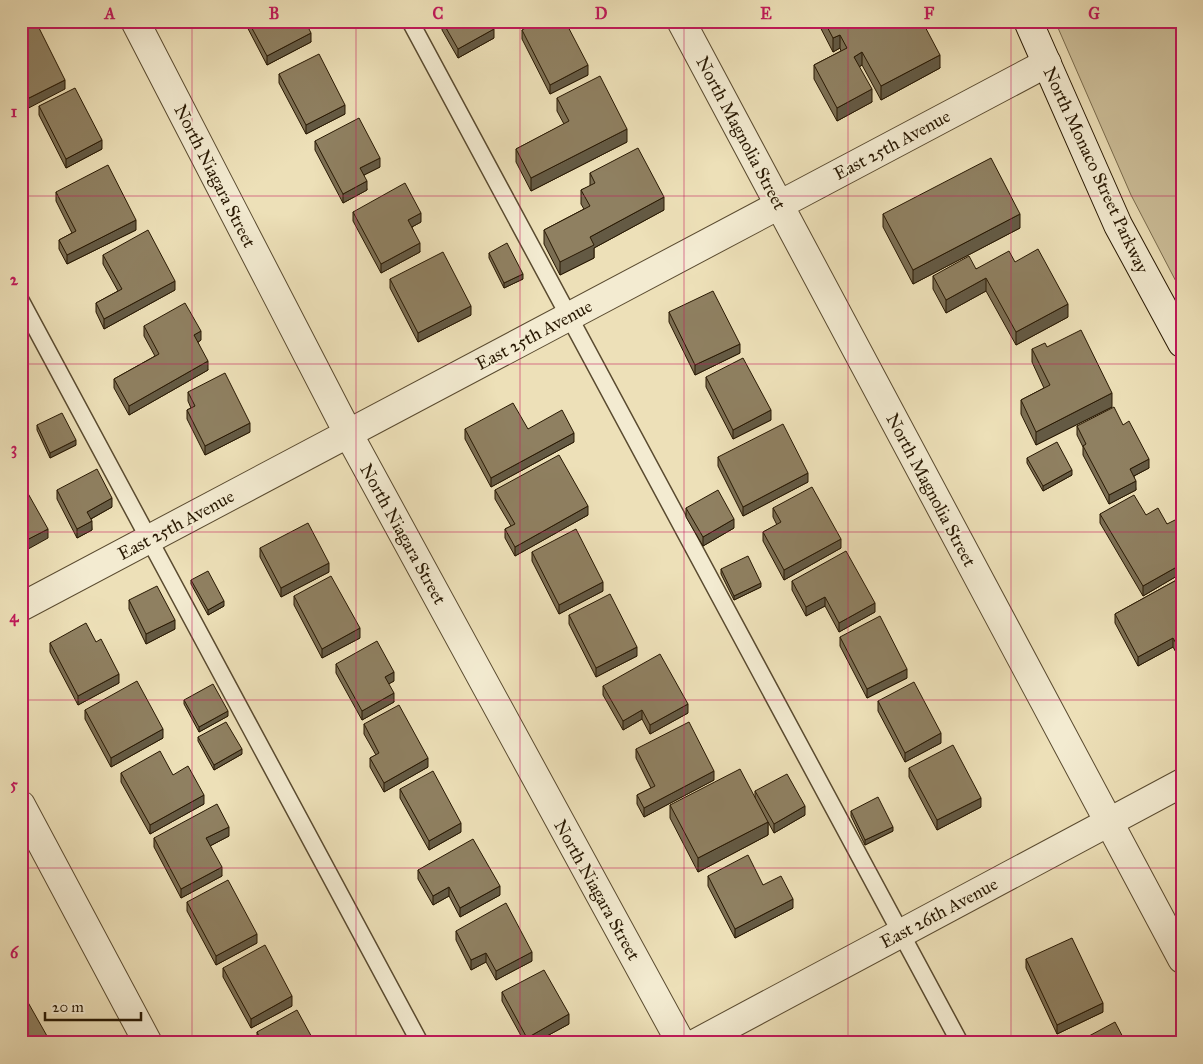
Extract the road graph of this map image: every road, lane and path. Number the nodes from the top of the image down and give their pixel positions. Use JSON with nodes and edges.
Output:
{"nodes":[{"id":1,"x":135,"y":21,"type":"edge"},
{"id":2,"x":410,"y":21,"type":"edge"},
{"id":3,"x":682,"y":21,"type":"edge"},
{"id":4,"x":1028,"y":21,"type":"edge"},
{"id":5,"x":1047,"y":63,"type":"junction"},
{"id":6,"x":779,"y":206,"type":"junction"},
{"id":7,"x":21,"y":301,"type":"edge"},
{"id":8,"x":569,"y":316,"type":"junction"},
{"id":9,"x":1182,"y":343,"type":"edge"},
{"id":10,"x":348,"y":433,"type":"junction"},
{"id":11,"x":149,"y":539,"type":"junction"},
{"id":12,"x":21,"y":607,"type":"edge"},
{"id":13,"x":1182,"y":783,"type":"edge"},
{"id":14,"x":21,"y":805,"type":"edge"},
{"id":15,"x":1108,"y":822,"type":"junction"},
{"id":16,"x":901,"y":933,"type":"junction"},
{"id":17,"x":1182,"y":959,"type":"edge"},
{"id":18,"x":148,"y":1043,"type":"edge"},
{"id":19,"x":420,"y":1043,"type":"edge"},
{"id":20,"x":681,"y":1043,"type":"edge"},
{"id":21,"x":696,"y":1043,"type":"edge"},
{"id":22,"x":960,"y":1043,"type":"edge"}],
"edges":[{"from":1,"to":10,"type":"street","name":"North Niagara Street"},
{"from":2,"to":8,"type":"lane"},
{"from":3,"to":6,"type":"street","name":"North Magnolia Street"},
{"from":4,"to":5,"type":"street","name":"North Monaco Street Parkway"},
{"from":5,"to":6,"type":"street","name":"East 25th Avenue"},
{"from":5,"to":9,"type":"street","name":"North Monaco Street Parkway"},
{"from":6,"to":8,"type":"street","name":"East 25th Avenue"},
{"from":6,"to":15,"type":"street","name":"North Magnolia Street"},
{"from":7,"to":11,"type":"lane"},
{"from":8,"to":10,"type":"street","name":"East 25th Avenue"},
{"from":8,"to":16,"type":"lane"},
{"from":10,"to":11,"type":"street","name":"East 25th Avenue"},
{"from":10,"to":20,"type":"street","name":"North Niagara Street"},
{"from":11,"to":12,"type":"street","name":"East 25th Avenue"},
{"from":11,"to":19,"type":"lane"},
{"from":13,"to":15,"type":"street","name":"East 26th Avenue"},
{"from":14,"to":18,"type":"street"},
{"from":15,"to":16,"type":"street","name":"East 26th Avenue"},
{"from":15,"to":17,"type":"street","name":"North Magnolia Street"},
{"from":16,"to":21,"type":"street","name":"East 26th Avenue"},
{"from":16,"to":22,"type":"lane"}]}
